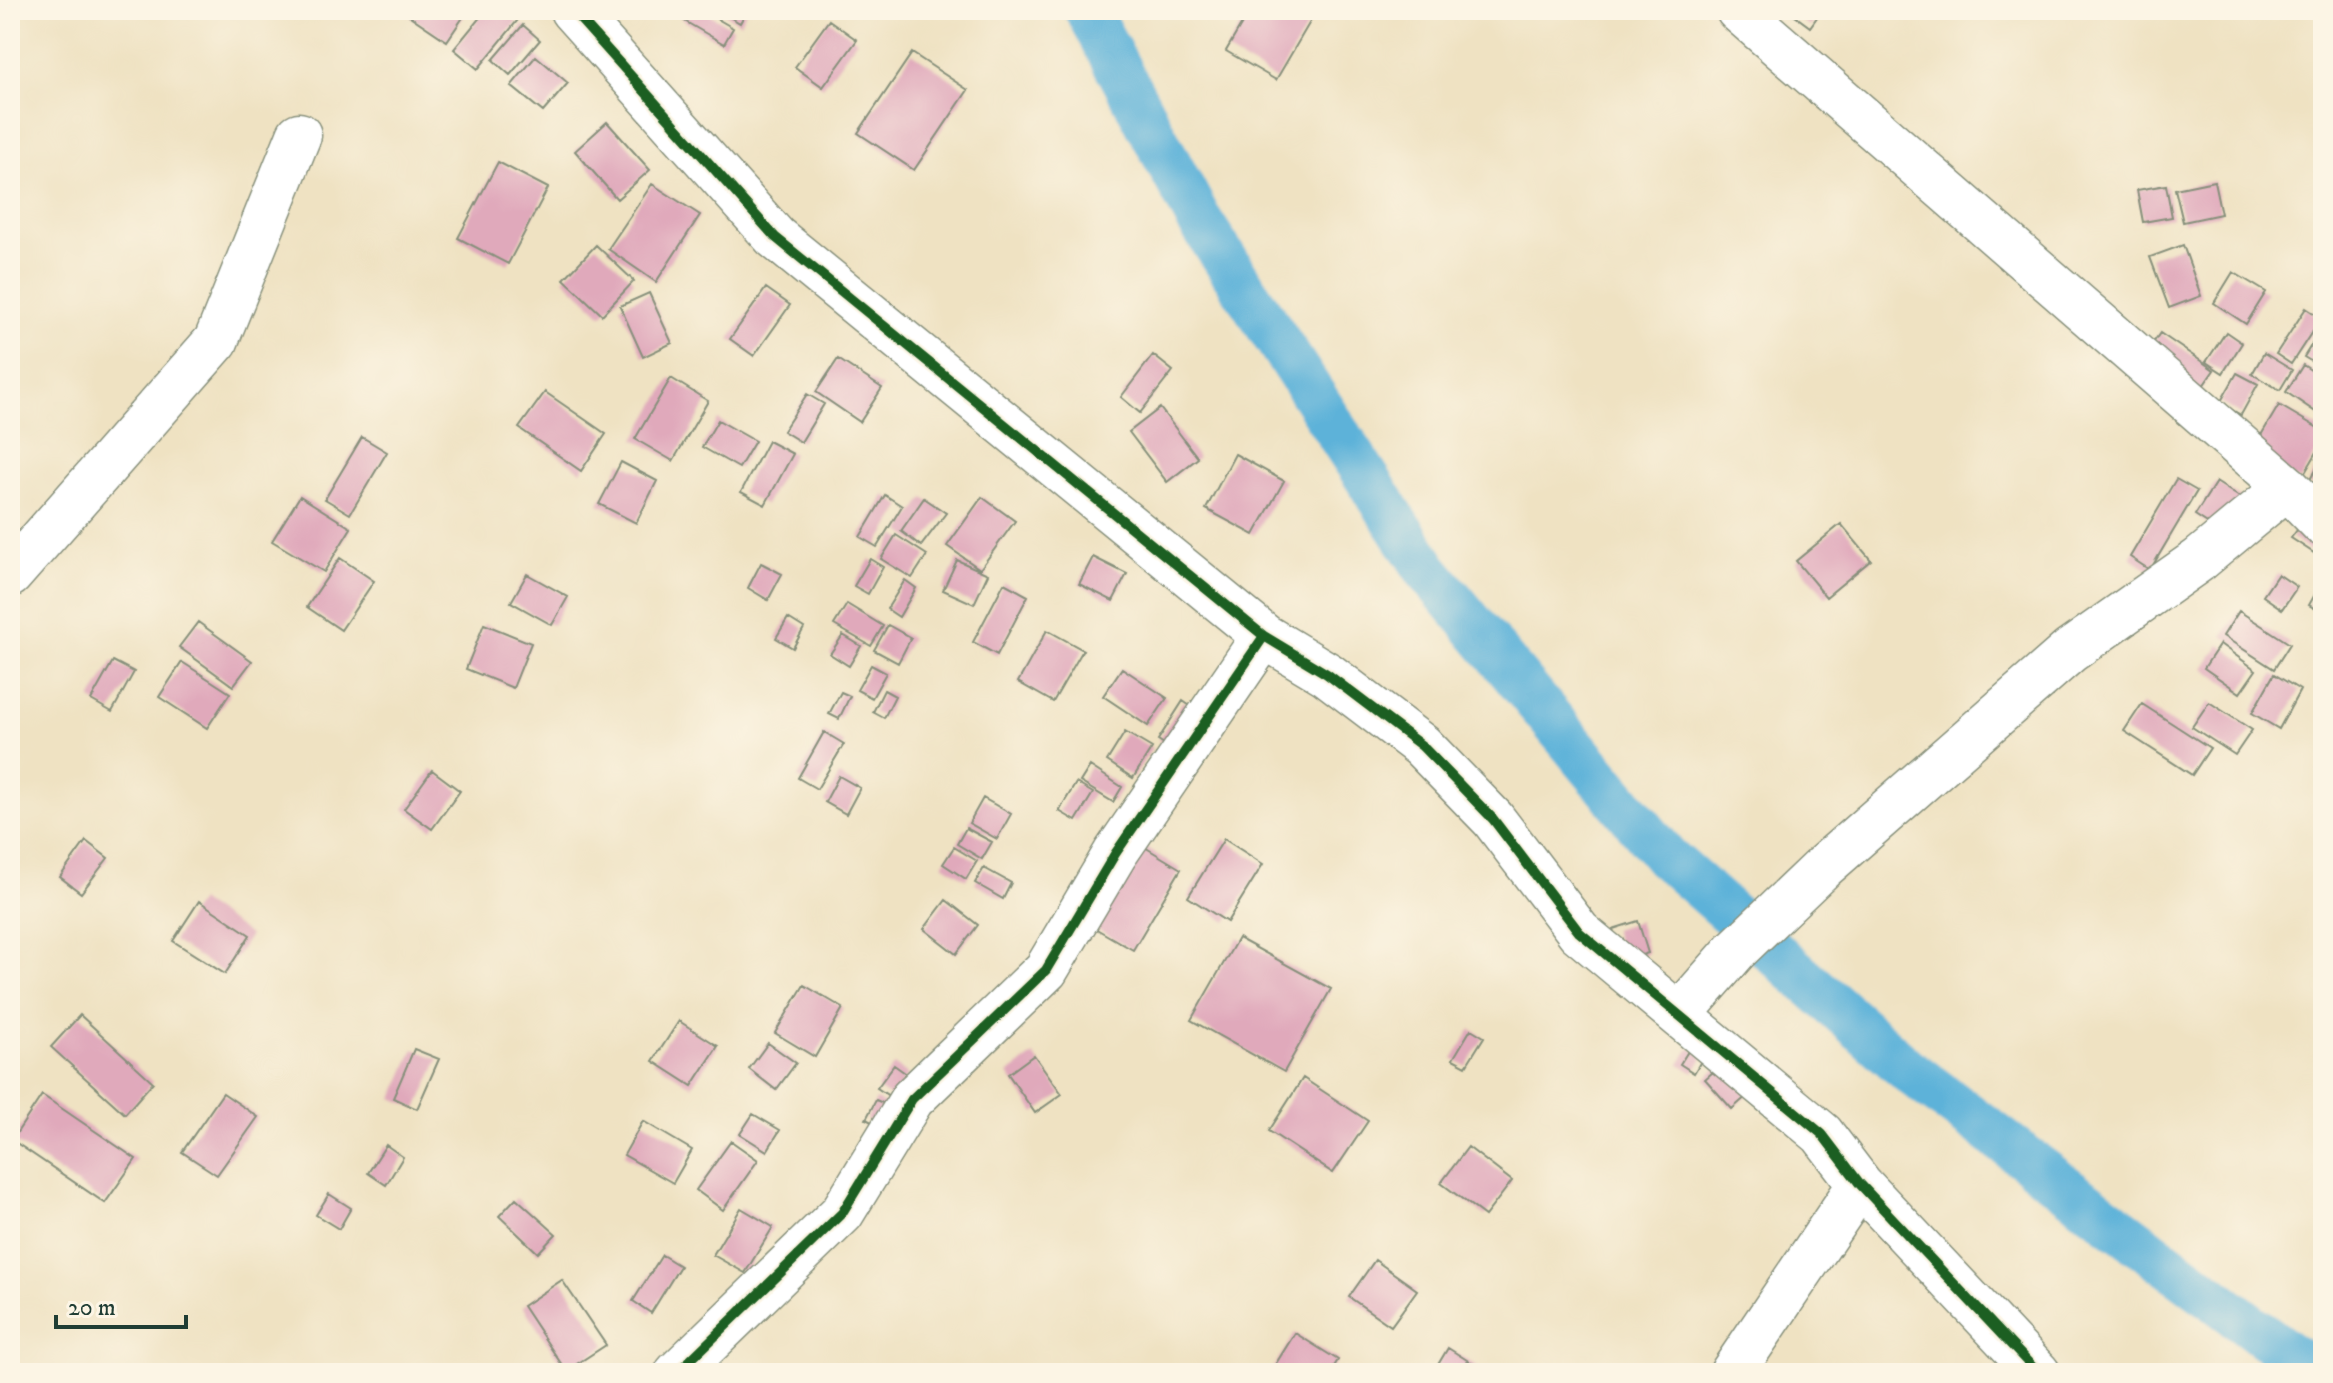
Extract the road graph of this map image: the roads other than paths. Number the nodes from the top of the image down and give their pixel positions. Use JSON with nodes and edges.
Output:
{"nodes":[{"id":1,"x":572,"y":10,"type":"edge"},
{"id":2,"x":1738,"y":10,"type":"edge"},
{"id":3,"x":299,"y":135,"type":"dead end"},
{"id":4,"x":2287,"y":487,"type":"junction"},
{"id":5,"x":2323,"y":524,"type":"edge"},
{"id":6,"x":10,"y":575,"type":"edge"},
{"id":7,"x":1264,"y":636,"type":"junction"},
{"id":8,"x":1680,"y":1014,"type":"junction"},
{"id":9,"x":1860,"y":1184,"type":"junction"},
{"id":10,"x":677,"y":1373,"type":"edge"},
{"id":11,"x":1732,"y":1373,"type":"edge"},
{"id":12,"x":2038,"y":1373,"type":"edge"}],
"edges":[{"from":1,"to":7,"type":"street"},
{"from":2,"to":4,"type":"street"},
{"from":3,"to":6,"type":"street"},
{"from":4,"to":5,"type":"street"},
{"from":4,"to":8,"type":"street"},
{"from":7,"to":8,"type":"street"},
{"from":7,"to":10,"type":"street"},
{"from":8,"to":9,"type":"street"},
{"from":9,"to":11,"type":"street"},
{"from":9,"to":12,"type":"street"}]}
